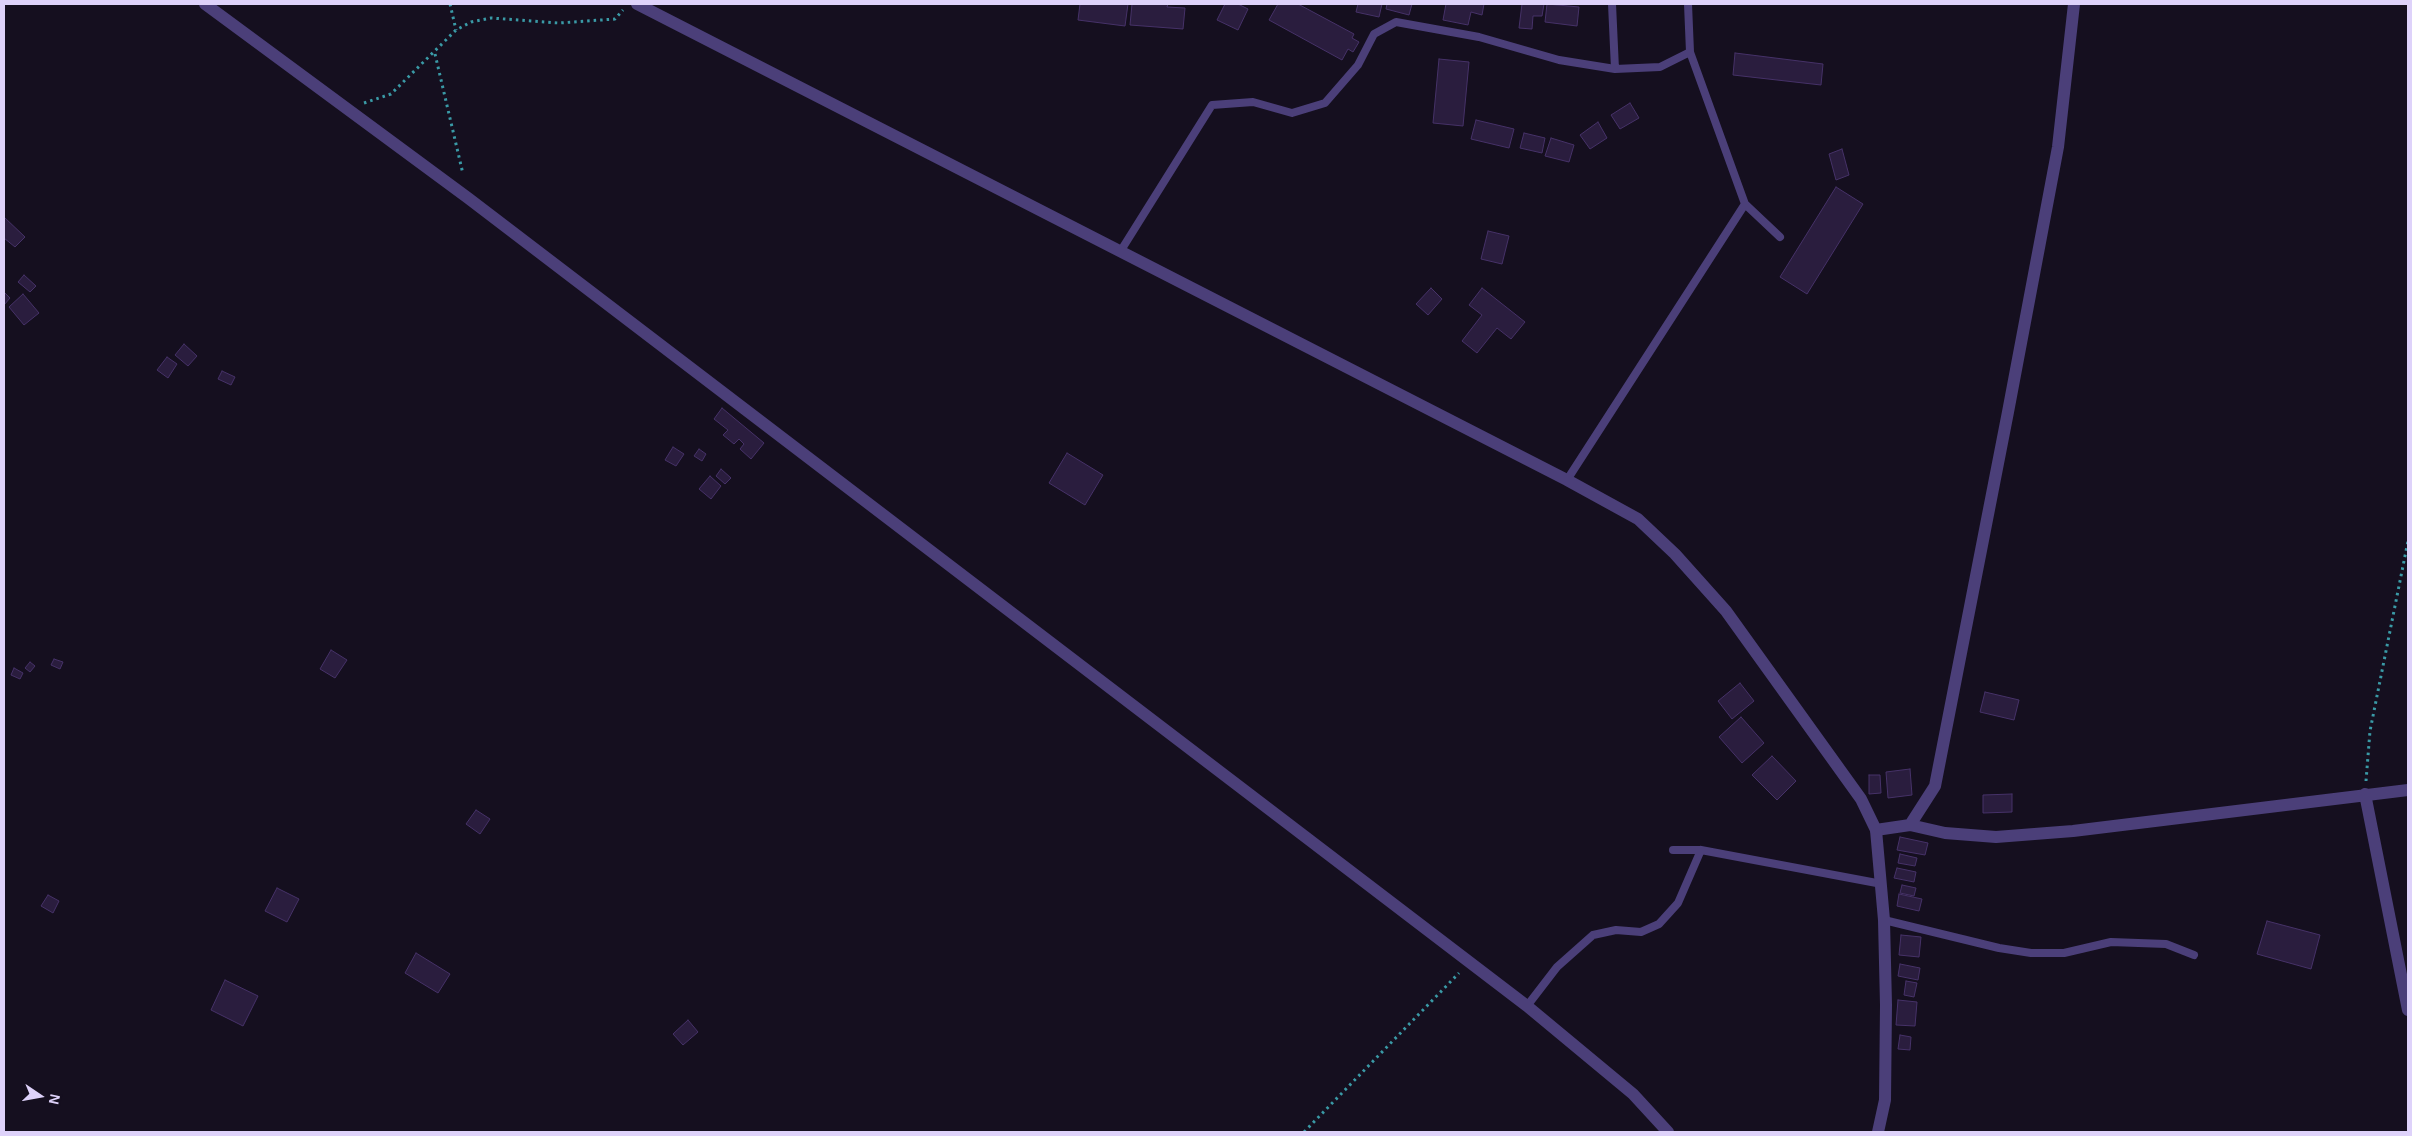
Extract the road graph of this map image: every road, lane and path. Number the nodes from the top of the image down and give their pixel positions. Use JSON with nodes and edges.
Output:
{"nodes":[{"id":1,"x":205,"y":4,"type":"edge"},
{"id":2,"x":450,"y":4,"type":"edge"},
{"id":3,"x":628,"y":4,"type":"edge"},
{"id":4,"x":637,"y":4,"type":"edge"},
{"id":5,"x":1612,"y":4,"type":"edge"},
{"id":6,"x":1688,"y":4,"type":"edge"},
{"id":7,"x":2074,"y":4,"type":"edge"},
{"id":8,"x":456,"y":30,"type":"junction"},
{"id":9,"x":1690,"y":52,"type":"junction"},
{"id":10,"x":434,"y":53,"type":"junction"},
{"id":11,"x":1615,"y":69,"type":"junction"},
{"id":12,"x":347,"y":108,"type":"junction"},
{"id":13,"x":468,"y":198,"type":"junction"},
{"id":14,"x":1745,"y":204,"type":"junction"},
{"id":15,"x":1780,"y":237,"type":"dead end"},
{"id":16,"x":1120,"y":252,"type":"junction"},
{"id":17,"x":1567,"y":480,"type":"junction"},
{"id":18,"x":2408,"y":541,"type":"edge"},
{"id":19,"x":2408,"y":790,"type":"edge"},
{"id":20,"x":2365,"y":794,"type":"junction"},
{"id":21,"x":1910,"y":826,"type":"junction"},
{"id":22,"x":1876,"y":830,"type":"junction"},
{"id":23,"x":1673,"y":850,"type":"dead end"},
{"id":24,"x":1701,"y":850,"type":"junction"},
{"id":25,"x":1882,"y":884,"type":"junction"},
{"id":26,"x":1884,"y":920,"type":"junction"},
{"id":27,"x":2194,"y":955,"type":"dead end"},
{"id":28,"x":1470,"y":962,"type":"junction"},
{"id":29,"x":1527,"y":1006,"type":"junction"},
{"id":30,"x":2408,"y":1010,"type":"edge"},
{"id":31,"x":1304,"y":1132,"type":"edge"},
{"id":32,"x":1668,"y":1132,"type":"edge"},
{"id":33,"x":1878,"y":1132,"type":"edge"}],
"edges":[{"from":1,"to":12,"type":"street"},
{"from":2,"to":8,"type":"path"},
{"from":3,"to":8,"type":"path"},
{"from":4,"to":16,"type":"street"},
{"from":5,"to":11,"type":"lane"},
{"from":6,"to":9,"type":"lane"},
{"from":7,"to":21,"type":"street"},
{"from":8,"to":10,"type":"path"},
{"from":9,"to":11,"type":"lane"},
{"from":9,"to":14,"type":"lane"},
{"from":10,"to":12,"type":"path"},
{"from":10,"to":13,"type":"path"},
{"from":11,"to":16,"type":"lane"},
{"from":12,"to":13,"type":"street"},
{"from":13,"to":28,"type":"street"},
{"from":14,"to":15,"type":"lane"},
{"from":14,"to":17,"type":"lane"},
{"from":16,"to":17,"type":"street"},
{"from":17,"to":22,"type":"street"},
{"from":18,"to":20,"type":"path"},
{"from":19,"to":20,"type":"street"},
{"from":20,"to":21,"type":"street"},
{"from":20,"to":30,"type":"street"},
{"from":21,"to":22,"type":"street"},
{"from":22,"to":25,"type":"street"},
{"from":23,"to":24,"type":"lane"},
{"from":24,"to":25,"type":"lane"},
{"from":24,"to":29,"type":"lane"},
{"from":25,"to":26,"type":"street"},
{"from":26,"to":27,"type":"lane"},
{"from":26,"to":33,"type":"street"},
{"from":28,"to":29,"type":"street"},
{"from":28,"to":31,"type":"path"},
{"from":29,"to":32,"type":"street"}]}
